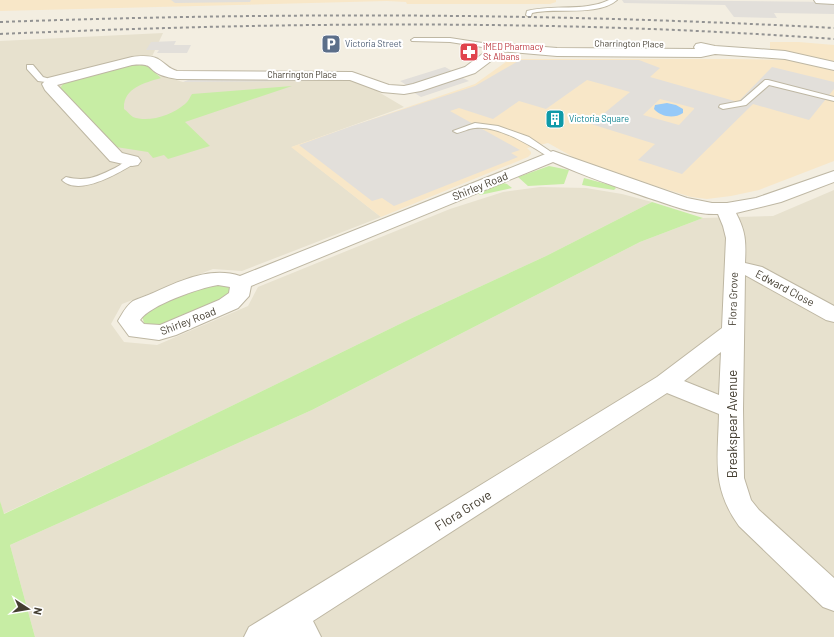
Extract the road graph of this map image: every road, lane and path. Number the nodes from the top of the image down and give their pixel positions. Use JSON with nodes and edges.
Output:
{"nodes":[{"id":1,"x":614,"y":0,"type":"edge"},
{"id":2,"x":820,"y":0,"type":"edge"},
{"id":3,"x":834,"y":0,"type":"edge"},
{"id":4,"x":529,"y":15,"type":"dead end"},
{"id":5,"x":414,"y":40,"type":"dead end"},
{"id":6,"x":495,"y":47,"type":"junction"},
{"id":7,"x":834,"y":66,"type":"edge"},
{"id":8,"x":30,"y":67,"type":"dead end"},
{"id":9,"x":53,"y":81,"type":"junction"},
{"id":10,"x":834,"y":98,"type":"edge"},
{"id":11,"x":723,"y":107,"type":"dead end"},
{"id":12,"x":457,"y":131,"type":"dead end"},
{"id":13,"x":553,"y":156,"type":"junction"},
{"id":14,"x":132,"y":161,"type":"joint"},
{"id":15,"x":834,"y":176,"type":"edge"},
{"id":16,"x":66,"y":180,"type":"dead end"},
{"id":17,"x":724,"y":208,"type":"junction"},
{"id":18,"x":734,"y":267,"type":"junction"},
{"id":19,"x":240,"y":283,"type":"junction"},
{"id":20,"x":834,"y":315,"type":"edge"},
{"id":21,"x":733,"y":331,"type":"junction"},
{"id":22,"x":665,"y":382,"type":"junction"},
{"id":23,"x":731,"y":409,"type":"junction"},
{"id":24,"x":834,"y":597,"type":"edge"},
{"id":25,"x":300,"y":627,"type":"edge"},
{"id":26,"x":260,"y":637,"type":"edge"}],
"edges":[{"from":1,"to":4,"type":"lane"},
{"from":2,"to":3,"type":"street"},
{"from":5,"to":6,"type":"lane"},
{"from":6,"to":7,"type":"street","name":"Charrington Place"},
{"from":6,"to":9,"type":"street","name":"Charrington Place"},
{"from":8,"to":9,"type":"lane"},
{"from":9,"to":14,"type":"street"},
{"from":10,"to":11,"type":"lane"},
{"from":12,"to":13,"type":"lane"},
{"from":13,"to":17,"type":"street"},
{"from":13,"to":19,"type":"street","name":"Shirley Road"},
{"from":14,"to":16,"type":"lane"},
{"from":15,"to":17,"type":"street"},
{"from":17,"to":18,"type":"street","name":"Flora Grove"},
{"from":18,"to":20,"type":"street","name":"Edward Close"},
{"from":18,"to":21,"type":"street","name":"Flora Grove"},
{"from":19,"to":19,"type":"street","name":"Shirley Road"},
{"from":21,"to":22,"type":"street","name":"Flora Grove"},
{"from":21,"to":23,"type":"street","name":"Breakspear Avenue"},
{"from":22,"to":23,"type":"street"},
{"from":22,"to":25,"type":"street","name":"Flora Grove"},
{"from":23,"to":24,"type":"street","name":"Breakspear Avenue"},
{"from":25,"to":26,"type":"street","name":"Flora Grove"}]}
